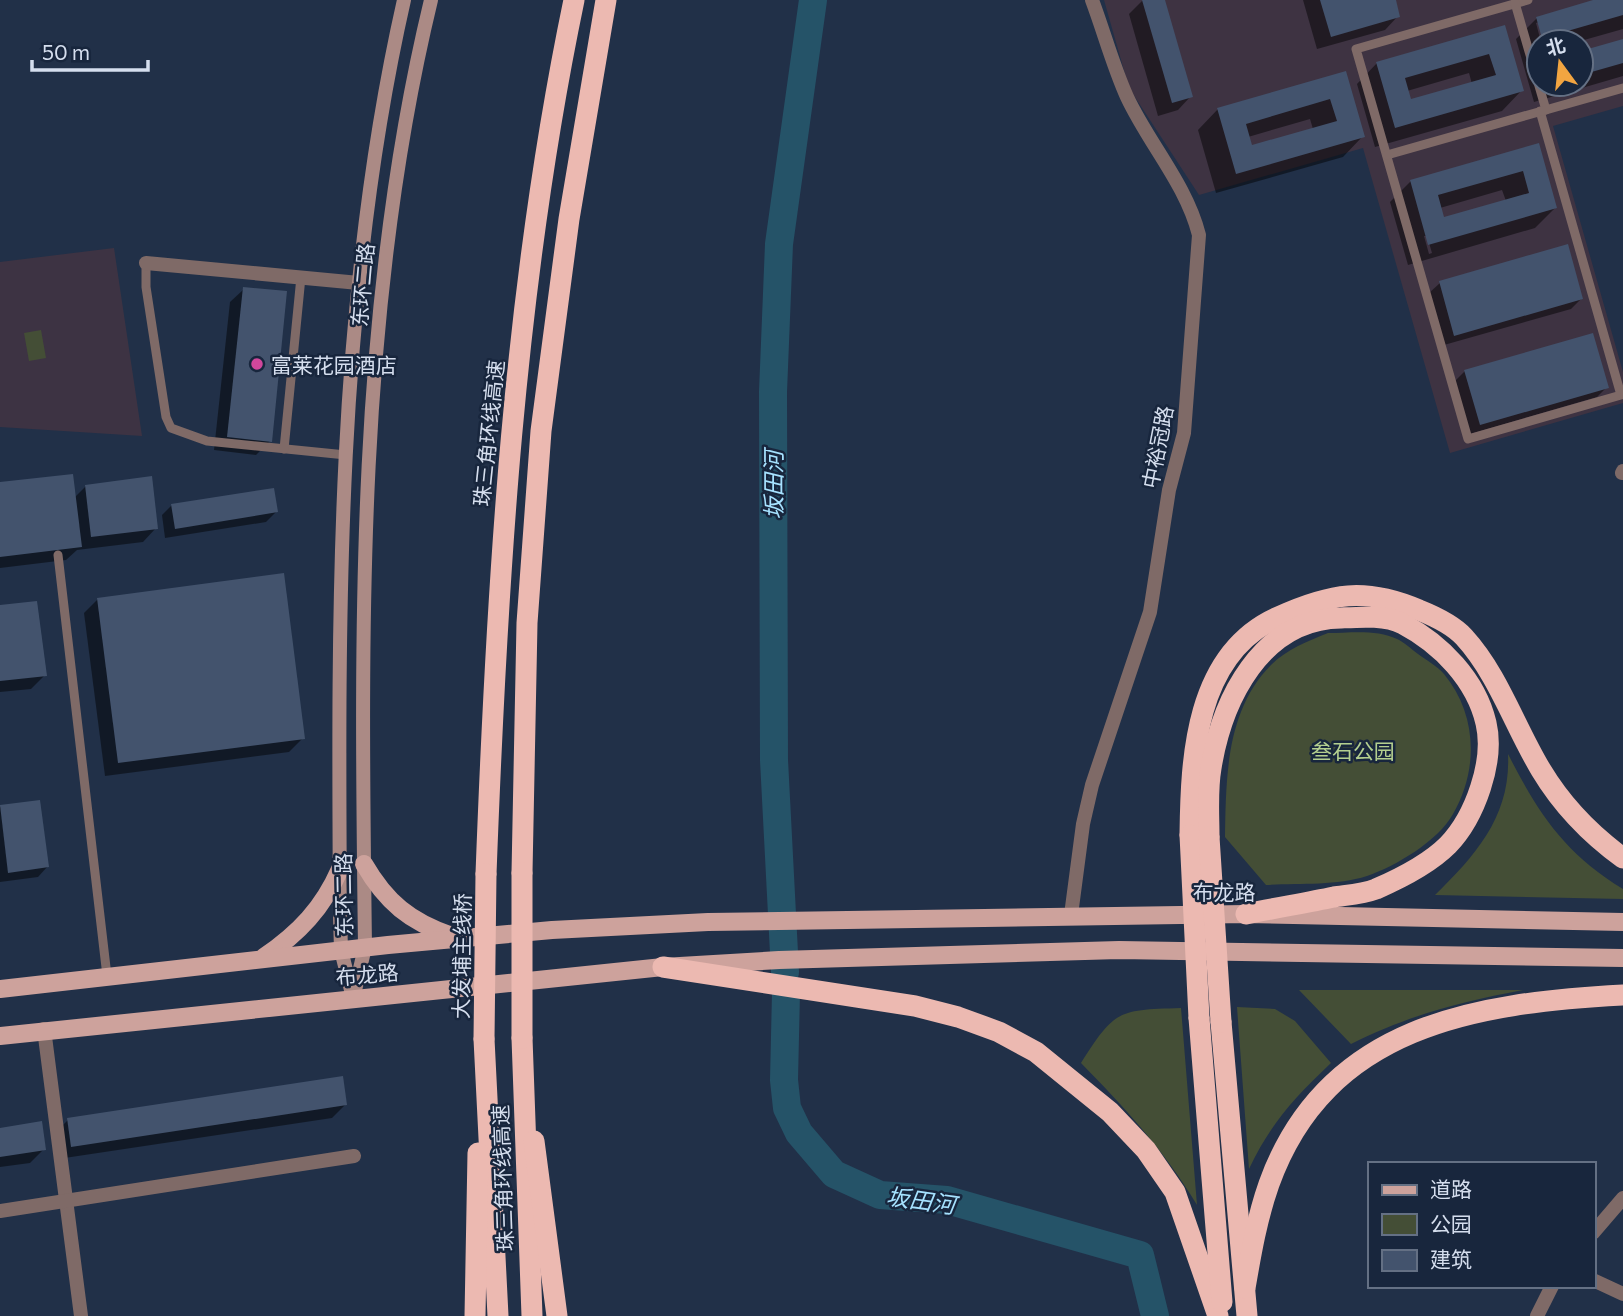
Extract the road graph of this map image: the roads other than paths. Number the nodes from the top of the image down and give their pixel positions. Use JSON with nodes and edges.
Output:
{"nodes":[{"id":1,"x":404,"y":0,"type":"edge"},
{"id":2,"x":431,"y":0,"type":"edge"},
{"id":3,"x":574,"y":0,"type":"edge"},
{"id":4,"x":606,"y":0,"type":"edge"},
{"id":5,"x":1092,"y":0,"type":"edge"},
{"id":6,"x":1528,"y":0,"type":"edge"},
{"id":7,"x":1502,"y":4,"type":"edge"},
{"id":8,"x":1515,"y":4,"type":"junction"},
{"id":9,"x":1623,"y":88,"type":"edge"},
{"id":10,"x":1543,"y":111,"type":"junction"},
{"id":11,"x":1387,"y":155,"type":"junction"},
{"id":12,"x":146,"y":263,"type":"joint"},
{"id":13,"x":302,"y":277,"type":"junction"},
{"id":14,"x":359,"y":283,"type":"junction"},
{"id":15,"x":284,"y":449,"type":"junction"},
{"id":16,"x":346,"y":455,"type":"junction"},
{"id":17,"x":58,"y":555,"type":"dead end"},
{"id":18,"x":1200,"y":836,"type":"junction"},
{"id":19,"x":1623,"y":858,"type":"edge"},
{"id":20,"x":364,"y":864,"type":"junction"},
{"id":21,"x":340,"y":869,"type":"junction"},
{"id":22,"x":486,"y":874,"type":"joint"},
{"id":23,"x":1246,"y":914,"type":"junction"},
{"id":24,"x":1071,"y":915,"type":"junction"},
{"id":25,"x":1623,"y":922,"type":"edge"},
{"id":26,"x":459,"y":938,"type":"junction"},
{"id":27,"x":365,"y":947,"type":"junction"},
{"id":28,"x":341,"y":950,"type":"junction"},
{"id":29,"x":264,"y":958,"type":"junction"},
{"id":30,"x":1623,"y":958,"type":"edge"},
{"id":31,"x":663,"y":967,"type":"junction"},
{"id":32,"x":107,"y":976,"type":"junction"},
{"id":33,"x":0,"y":989,"type":"edge"},
{"id":34,"x":1623,"y":995,"type":"edge"},
{"id":35,"x":353,"y":999,"type":"junction"},
{"id":36,"x":44,"y":1029,"type":"junction"},
{"id":37,"x":0,"y":1036,"type":"edge"},
{"id":38,"x":484,"y":1039,"type":"junction"},
{"id":39,"x":523,"y":1097,"type":"junction"},
{"id":40,"x":354,"y":1156,"type":"dead end"},
{"id":41,"x":1623,"y":1198,"type":"edge"},
{"id":42,"x":66,"y":1199,"type":"junction"},
{"id":43,"x":0,"y":1211,"type":"edge"},
{"id":44,"x":1595,"y":1231,"type":"edge"},
{"id":45,"x":1595,"y":1281,"type":"edge"},
{"id":46,"x":1245,"y":1288,"type":"junction"},
{"id":47,"x":1551,"y":1288,"type":"edge"},
{"id":48,"x":1623,"y":1294,"type":"edge"},
{"id":49,"x":80,"y":1316,"type":"edge"},
{"id":50,"x":475,"y":1316,"type":"edge"},
{"id":51,"x":498,"y":1316,"type":"edge"},
{"id":52,"x":533,"y":1316,"type":"edge"},
{"id":53,"x":557,"y":1316,"type":"edge"},
{"id":54,"x":1221,"y":1316,"type":"edge"},
{"id":55,"x":1247,"y":1316,"type":"edge"},
{"id":56,"x":1537,"y":1316,"type":"edge"}],
"edges":[{"from":1,"to":14,"type":"main road","name":"东环二路"},
{"from":2,"to":20,"type":"main road","name":"东环二路"},
{"from":3,"to":22,"type":"highway","name":"珠三角环线高速"},
{"from":4,"to":39,"type":"highway","name":"珠三角环线高速","bridge":true},
{"from":5,"to":24,"type":"street","name":"中裕冠路"},
{"from":6,"to":8,"type":"lane"},
{"from":7,"to":8,"type":"lane"},
{"from":7,"to":11,"type":"lane"},
{"from":8,"to":10,"type":"lane"},
{"from":9,"to":10,"type":"lane"},
{"from":10,"to":11,"type":"lane"},
{"from":10,"to":11,"type":"lane"},
{"from":12,"to":13,"type":"street"},
{"from":12,"to":15,"type":"lane"},
{"from":13,"to":14,"type":"street"},
{"from":13,"to":15,"type":"lane"},
{"from":14,"to":16,"type":"main road","name":"东环二路"},
{"from":15,"to":16,"type":"lane"},
{"from":16,"to":21,"type":"main road","name":"东环二路"},
{"from":17,"to":32,"type":"lane"},
{"from":18,"to":19,"type":"highway"},
{"from":18,"to":23,"type":"highway"},
{"from":18,"to":46,"type":"highway","bridge":true},
{"from":18,"to":54,"type":"highway","bridge":true},
{"from":20,"to":26,"type":"main road"},
{"from":20,"to":27,"type":"main road","name":"东环二路"},
{"from":21,"to":28,"type":"main road","name":"东环二路"},
{"from":21,"to":29,"type":"main road"},
{"from":22,"to":38,"type":"highway","name":"大发埔主线桥","bridge":true},
{"from":23,"to":24,"type":"main road","name":"布龙路"},
{"from":23,"to":25,"type":"main road","name":"布龙路"},
{"from":24,"to":26,"type":"main road","name":"布龙路"},
{"from":26,"to":27,"type":"main road","name":"布龙路"},
{"from":27,"to":28,"type":"main road","name":"布龙路"},
{"from":27,"to":35,"type":"main road","name":"东环二路"},
{"from":28,"to":29,"type":"main road","name":"布龙路"},
{"from":28,"to":35,"type":"main road","name":"东环二路"},
{"from":29,"to":32,"type":"main road","name":"布龙路"},
{"from":30,"to":31,"type":"main road","name":"布龙路"},
{"from":31,"to":35,"type":"main road","name":"布龙路"},
{"from":31,"to":54,"type":"highway"},
{"from":32,"to":33,"type":"main road","name":"布龙路"},
{"from":34,"to":46,"type":"highway"},
{"from":35,"to":36,"type":"main road","name":"布龙路"},
{"from":36,"to":37,"type":"main road","name":"布龙路"},
{"from":36,"to":42,"type":"street"},
{"from":38,"to":50,"type":"highway"},
{"from":38,"to":51,"type":"highway","name":"珠三角环线高速"},
{"from":39,"to":52,"type":"highway","name":"珠三角环线高速"},
{"from":39,"to":53,"type":"highway"},
{"from":40,"to":42,"type":"street"},
{"from":41,"to":44,"type":"street"},
{"from":42,"to":43,"type":"street"},
{"from":42,"to":49,"type":"street"},
{"from":45,"to":48,"type":"street"},
{"from":46,"to":55,"type":"highway"},
{"from":47,"to":56,"type":"street"}]}
